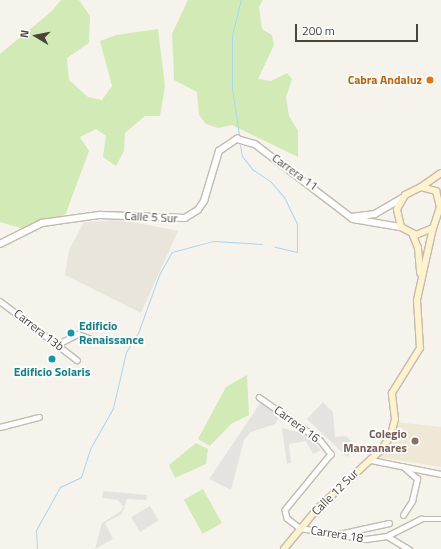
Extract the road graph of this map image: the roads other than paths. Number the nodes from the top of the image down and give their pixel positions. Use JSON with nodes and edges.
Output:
{"nodes":[{"id":1,"x":234,"y":140,"type":"joint"},
{"id":2,"x":441,"y":173,"type":"edge"},
{"id":3,"x":421,"y":187,"type":"junction"},
{"id":4,"x":403,"y":198,"type":"junction"},
{"id":5,"x":440,"y":205,"type":"edge"},
{"id":6,"x":351,"y":216,"type":"junction"},
{"id":7,"x":402,"y":226,"type":"junction"},
{"id":8,"x":434,"y":228,"type":"junction"},
{"id":9,"x":412,"y":234,"type":"junction"},
{"id":10,"x":0,"y":244,"type":"edge"},
{"id":11,"x":420,"y":281,"type":"junction"},
{"id":12,"x":0,"y":301,"type":"edge"},
{"id":13,"x":97,"y":342,"type":"dead end"},
{"id":14,"x":58,"y":344,"type":"junction"},
{"id":15,"x":77,"y":360,"type":"dead end"},
{"id":16,"x":259,"y":397,"type":"dead end"},
{"id":17,"x":39,"y":417,"type":"dead end"},
{"id":18,"x":0,"y":427,"type":"edge"},
{"id":19,"x":371,"y":460,"type":"junction"},
{"id":20,"x":403,"y":467,"type":"junction"},
{"id":21,"x":441,"y":474,"type":"edge"},
{"id":22,"x":403,"y":515,"type":"dead end"},
{"id":23,"x":441,"y":519,"type":"edge"},
{"id":24,"x":389,"y":523,"type":"dead end"},
{"id":25,"x":300,"y":528,"type":"junction"},
{"id":26,"x":338,"y":535,"type":"junction"},
{"id":27,"x":387,"y":536,"type":"junction"},
{"id":28,"x":284,"y":549,"type":"edge"},
{"id":29,"x":409,"y":549,"type":"edge"}],
"edges":[{"from":1,"to":6,"type":"street","name":"Carrera 11"},
{"from":1,"to":10,"type":"street","name":"Calle 5 Sur"},
{"from":2,"to":3,"type":"main road"},
{"from":3,"to":4,"type":"main road"},
{"from":3,"to":5,"type":"main road"},
{"from":4,"to":6,"type":"street"},
{"from":4,"to":7,"type":"main road"},
{"from":5,"to":8,"type":"main road"},
{"from":6,"to":7,"type":"street","name":"Carrera 11"},
{"from":7,"to":9,"type":"main road"},
{"from":8,"to":9,"type":"main road"},
{"from":8,"to":11,"type":"main road","name":"Calle 12 Sur"},
{"from":9,"to":11,"type":"main road","name":"Calle 12 Sur"},
{"from":11,"to":19,"type":"main road","name":"Calle 12 Sur"},
{"from":12,"to":14,"type":"street","name":"Carrera 13b"},
{"from":13,"to":14,"type":"street"},
{"from":14,"to":15,"type":"street","name":"Carrera 13b"},
{"from":16,"to":25,"type":"street","name":"Carrera 16"},
{"from":17,"to":18,"type":"street"},
{"from":19,"to":20,"type":"street"},
{"from":19,"to":25,"type":"main road","name":"Calle 12 Sur"},
{"from":20,"to":21,"type":"street"},
{"from":20,"to":22,"type":"street"},
{"from":23,"to":27,"type":"street","name":"Carrera 18"},
{"from":24,"to":26,"type":"street"},
{"from":25,"to":26,"type":"street","name":"Carrera 18"},
{"from":25,"to":28,"type":"main road","name":"Calle 12 Sur"},
{"from":26,"to":27,"type":"street","name":"Carrera 18"},
{"from":27,"to":29,"type":"street"}]}
